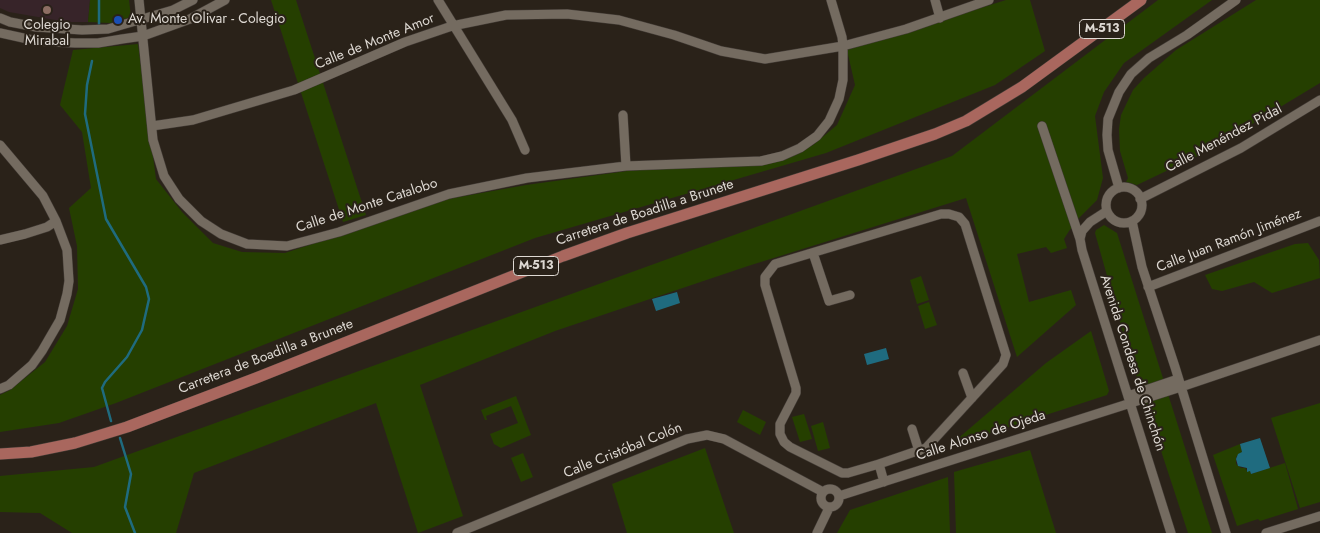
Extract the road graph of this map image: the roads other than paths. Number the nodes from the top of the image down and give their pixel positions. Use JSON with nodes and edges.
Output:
{"nodes":[{"id":1,"x":139,"y":0,"type":"edge"},
{"id":2,"x":193,"y":0,"type":"edge"},
{"id":3,"x":225,"y":0,"type":"edge"},
{"id":4,"x":438,"y":0,"type":"edge"},
{"id":5,"x":831,"y":0,"type":"edge"},
{"id":6,"x":935,"y":0,"type":"edge"},
{"id":7,"x":989,"y":0,"type":"edge"},
{"id":8,"x":1127,"y":0,"type":"edge"},
{"id":9,"x":1141,"y":0,"type":"edge"},
{"id":10,"x":1236,"y":0,"type":"edge"},
{"id":11,"x":0,"y":18,"type":"edge"},
{"id":12,"x":940,"y":18,"type":"junction"},
{"id":13,"x":142,"y":19,"type":"junction"},
{"id":14,"x":452,"y":26,"type":"junction"},
{"id":15,"x":0,"y":33,"type":"edge"},
{"id":16,"x":142,"y":36,"type":"junction"},
{"id":17,"x":843,"y":46,"type":"junction"},
{"id":18,"x":1063,"y":57,"type":"junction"},
{"id":19,"x":1320,"y":100,"type":"edge"},
{"id":20,"x":623,"y":115,"type":"dead end"},
{"id":21,"x":152,"y":126,"type":"junction"},
{"id":22,"x":1042,"y":126,"type":"dead end"},
{"id":23,"x":0,"y":145,"type":"edge"},
{"id":24,"x":525,"y":150,"type":"dead end"},
{"id":25,"x":626,"y":166,"type":"junction"},
{"id":26,"x":1119,"y":188,"type":"junction"},
{"id":27,"x":1140,"y":198,"type":"junction"},
{"id":28,"x":1107,"y":211,"type":"junction"},
{"id":29,"x":56,"y":221,"type":"junction"},
{"id":30,"x":1132,"y":221,"type":"junction"},
{"id":31,"x":1320,"y":221,"type":"edge"},
{"id":32,"x":1080,"y":239,"type":"junction"},
{"id":33,"x":0,"y":240,"type":"edge"},
{"id":34,"x":813,"y":253,"type":"junction"},
{"id":35,"x":1148,"y":287,"type":"junction"},
{"id":36,"x":850,"y":295,"type":"dead end"},
{"id":37,"x":1320,"y":340,"type":"edge"},
{"id":38,"x":963,"y":373,"type":"dead end"},
{"id":39,"x":1179,"y":383,"type":"junction"},
{"id":40,"x":0,"y":389,"type":"edge"},
{"id":41,"x":972,"y":398,"type":"junction"},
{"id":42,"x":1129,"y":399,"type":"junction"},
{"id":43,"x":912,"y":429,"type":"dead end"},
{"id":44,"x":919,"y":450,"type":"junction"},
{"id":45,"x":0,"y":454,"type":"edge"},
{"id":46,"x":879,"y":464,"type":"junction"},
{"id":47,"x":884,"y":482,"type":"junction"},
{"id":48,"x":823,"y":492,"type":"junction"},
{"id":49,"x":840,"y":496,"type":"junction"},
{"id":50,"x":828,"y":508,"type":"junction"},
{"id":51,"x":1320,"y":516,"type":"edge"},
{"id":52,"x":457,"y":533,"type":"edge"},
{"id":53,"x":817,"y":533,"type":"edge"},
{"id":54,"x":1171,"y":533,"type":"edge"},
{"id":55,"x":1226,"y":533,"type":"edge"},
{"id":56,"x":1266,"y":533,"type":"edge"}],
"edges":[{"from":1,"to":13,"type":"street","name":"Calle de Monte Catalobo"},
{"from":2,"to":13,"type":"street"},
{"from":3,"to":16,"type":"street"},
{"from":4,"to":14,"type":"street"},
{"from":5,"to":17,"type":"street","name":"Calle de Monte Catalobo"},
{"from":6,"to":12,"type":"street"},
{"from":7,"to":12,"type":"street","name":"Calle de Monte Amor"},
{"from":8,"to":18,"type":"main road","name":"Carretera de Boadilla a Brunete","number":"M-513"},
{"from":9,"to":18,"type":"main road","name":"Carretera de Boadilla a Brunete","number":"M-513"},
{"from":10,"to":26,"type":"street"},
{"from":11,"to":13,"type":"street"},
{"from":12,"to":17,"type":"street","name":"Calle de Monte Amor"},
{"from":13,"to":16,"type":"street","name":"Calle de Monte Catalobo"},
{"from":14,"to":17,"type":"street","name":"Calle de Monte Amor"},
{"from":14,"to":21,"type":"street","name":"Calle de Monte Amor"},
{"from":14,"to":24,"type":"street"},
{"from":15,"to":16,"type":"street"},
{"from":16,"to":21,"type":"street","name":"Calle de Monte Catalobo"},
{"from":17,"to":25,"type":"street","name":"Calle de Monte Catalobo"},
{"from":18,"to":45,"type":"main road","name":"Carretera de Boadilla a Brunete","number":"M-513"},
{"from":19,"to":27,"type":"street","name":"Calle Menéndez Pidal"},
{"from":20,"to":25,"type":"street"},
{"from":21,"to":25,"type":"street","name":"Calle de Monte Catalobo"},
{"from":22,"to":32,"type":"street","name":"Avenida Condesa de Chinchón"},
{"from":23,"to":29,"type":"street"},
{"from":26,"to":27,"type":"street"},
{"from":26,"to":28,"type":"street"},
{"from":27,"to":30,"type":"street"},
{"from":28,"to":30,"type":"street"},
{"from":28,"to":32,"type":"street"},
{"from":29,"to":33,"type":"street"},
{"from":29,"to":40,"type":"street"},
{"from":30,"to":35,"type":"street"},
{"from":31,"to":35,"type":"street","name":"Calle Juan Ramón Jiménez"},
{"from":32,"to":42,"type":"street","name":"Avenida Condesa de Chinchón"},
{"from":34,"to":36,"type":"street"},
{"from":34,"to":41,"type":"street"},
{"from":34,"to":46,"type":"street"},
{"from":35,"to":39,"type":"street"},
{"from":37,"to":39,"type":"street","name":"Calle Alonso de Ojeda"},
{"from":38,"to":41,"type":"street"},
{"from":39,"to":42,"type":"street","name":"Calle Alonso de Ojeda"},
{"from":39,"to":55,"type":"street"},
{"from":41,"to":44,"type":"street"},
{"from":42,"to":47,"type":"street","name":"Calle Alonso de Ojeda"},
{"from":42,"to":54,"type":"street","name":"Avenida Condesa de Chinchón"},
{"from":43,"to":44,"type":"street"},
{"from":44,"to":46,"type":"street"},
{"from":46,"to":47,"type":"street"},
{"from":47,"to":49,"type":"street","name":"Calle Alonso de Ojeda"},
{"from":48,"to":49,"type":"street"},
{"from":48,"to":50,"type":"street"},
{"from":48,"to":52,"type":"street","name":"Calle Cristóbal Colón"},
{"from":49,"to":50,"type":"street"},
{"from":50,"to":53,"type":"street"},
{"from":51,"to":56,"type":"street"}]}
